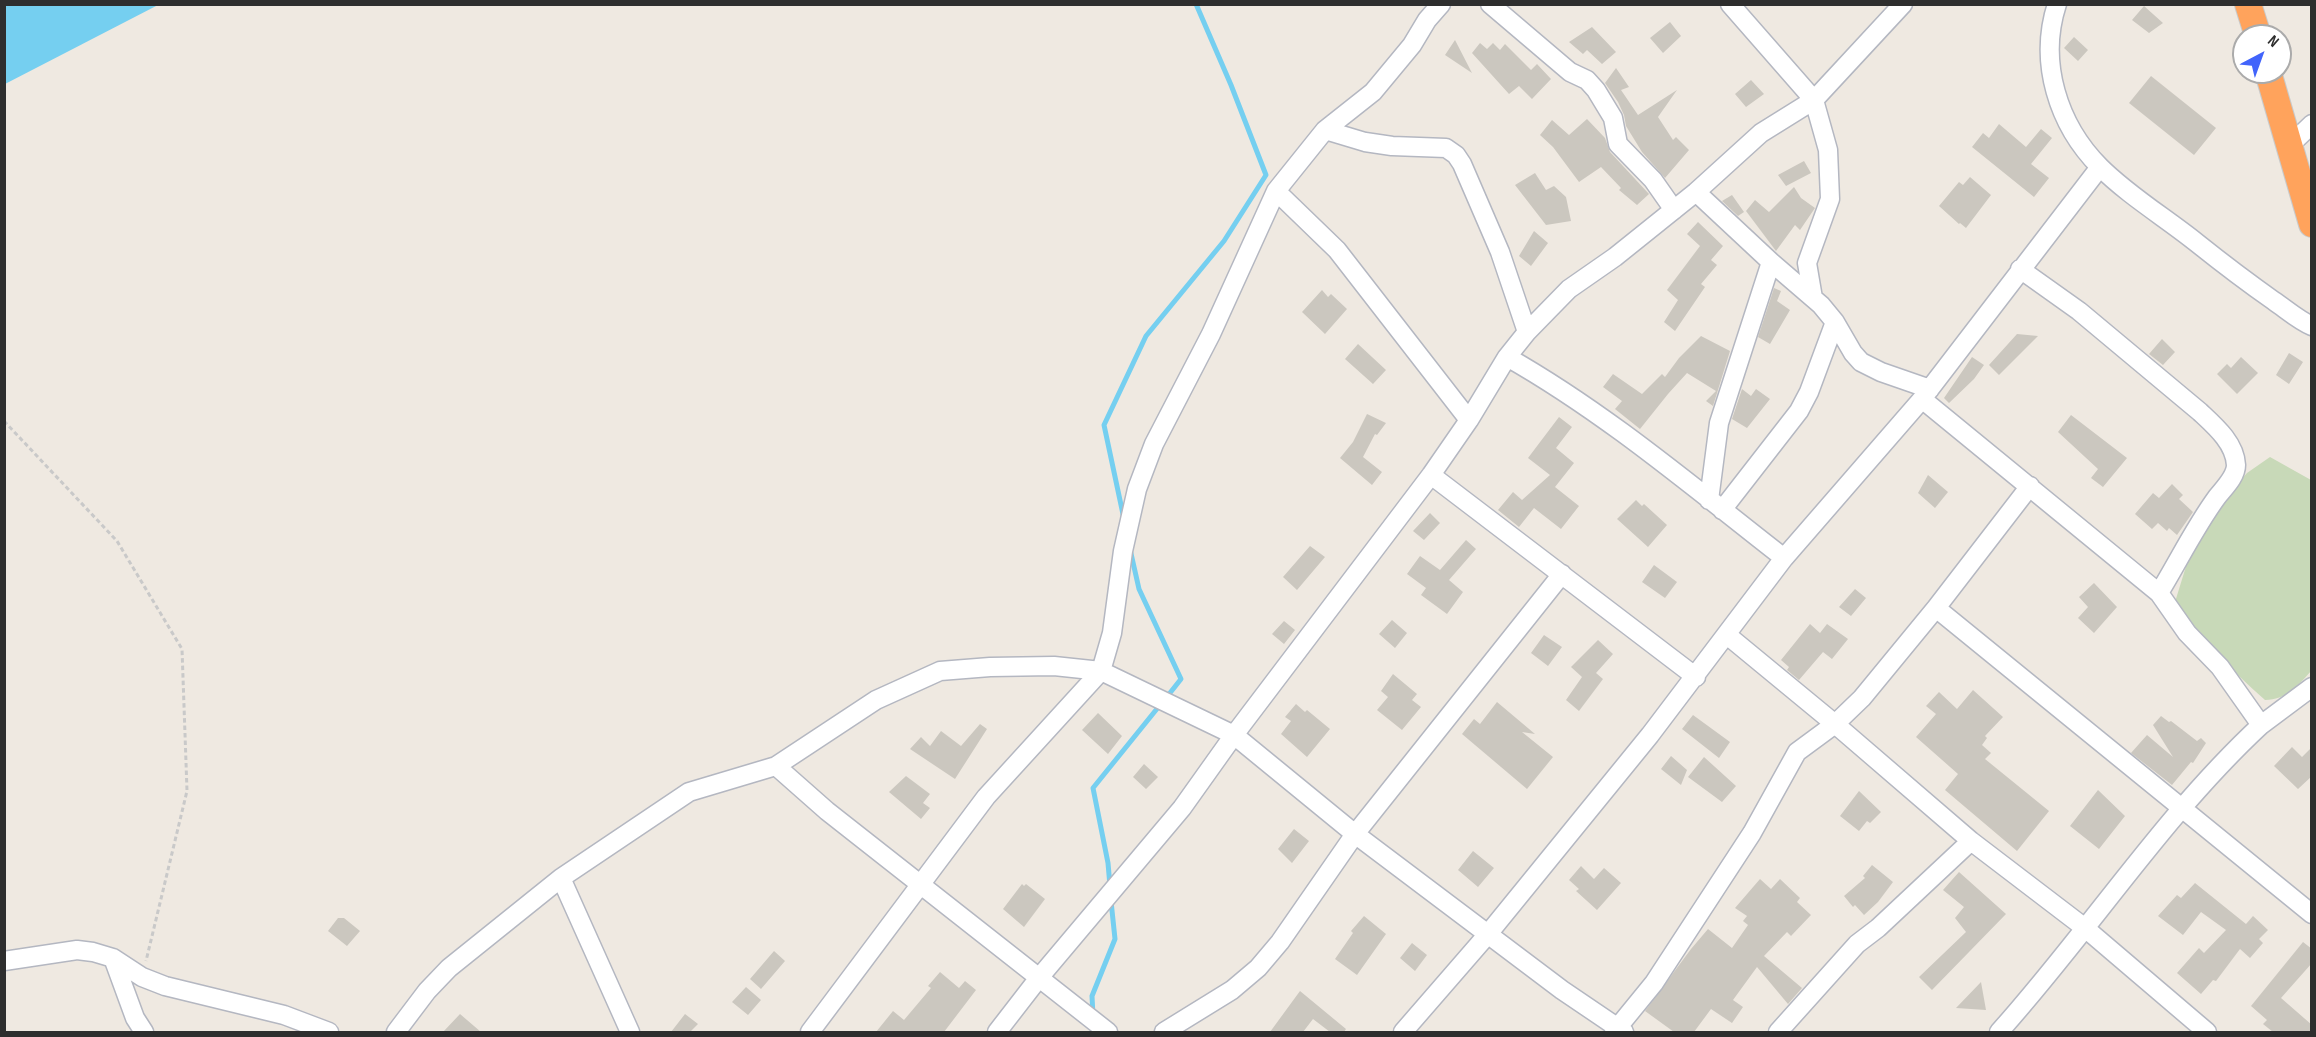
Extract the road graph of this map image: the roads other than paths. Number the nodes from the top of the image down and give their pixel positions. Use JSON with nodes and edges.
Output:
{"nodes":[{"id":1,"x":1441,"y":4,"type":"edge"},
{"id":2,"x":1490,"y":4,"type":"edge"},
{"id":3,"x":1730,"y":4,"type":"edge"},
{"id":4,"x":1903,"y":4,"type":"edge"},
{"id":5,"x":2057,"y":4,"type":"edge"},
{"id":6,"x":2248,"y":4,"type":"edge"},
{"id":7,"x":2254,"y":24,"type":"edge"},
{"id":8,"x":2271,"y":84,"type":"edge"},
{"id":9,"x":1814,"y":100,"type":"junction"},
{"id":10,"x":2312,"y":124,"type":"edge"},
{"id":11,"x":1324,"y":130,"type":"junction"},
{"id":12,"x":2289,"y":146,"type":"junction"},
{"id":13,"x":2100,"y":167,"type":"junction"},
{"id":14,"x":1276,"y":191,"type":"junction"},
{"id":15,"x":1696,"y":192,"type":"junction"},
{"id":16,"x":1674,"y":210,"type":"junction"},
{"id":17,"x":2312,"y":224,"type":"edge"},
{"id":18,"x":1771,"y":262,"type":"junction"},
{"id":19,"x":2020,"y":269,"type":"junction"},
{"id":20,"x":1813,"y":298,"type":"junction"},
{"id":21,"x":1835,"y":322,"type":"junction"},
{"id":22,"x":2312,"y":326,"type":"edge"},
{"id":23,"x":1527,"y":332,"type":"junction"},
{"id":24,"x":1508,"y":357,"type":"junction"},
{"id":25,"x":1926,"y":394,"type":"junction"},
{"id":26,"x":1469,"y":420,"type":"junction"},
{"id":27,"x":1431,"y":475,"type":"junction"},
{"id":28,"x":2030,"y":486,"type":"junction"},
{"id":29,"x":1716,"y":505,"type":"junction"},
{"id":30,"x":1784,"y":558,"type":"junction"},
{"id":31,"x":1563,"y":574,"type":"junction"},
{"id":32,"x":2159,"y":593,"type":"junction"},
{"id":33,"x":1936,"y":608,"type":"junction"},
{"id":34,"x":1726,"y":635,"type":"junction"},
{"id":35,"x":1101,"y":671,"type":"junction"},
{"id":36,"x":1696,"y":677,"type":"junction"},
{"id":37,"x":2312,"y":687,"type":"edge"},
{"id":38,"x":1835,"y":724,"type":"junction"},
{"id":39,"x":2261,"y":725,"type":"junction"},
{"id":40,"x":1234,"y":735,"type":"junction"},
{"id":41,"x":776,"y":766,"type":"junction"},
{"id":42,"x":2180,"y":808,"type":"junction"},
{"id":43,"x":1355,"y":834,"type":"junction"},
{"id":44,"x":1971,"y":841,"type":"junction"},
{"id":45,"x":561,"y":878,"type":"junction"},
{"id":46,"x":922,"y":885,"type":"junction"},
{"id":47,"x":2308,"y":904,"type":"edge"},
{"id":48,"x":2085,"y":928,"type":"junction"},
{"id":49,"x":1488,"y":934,"type":"junction"},
{"id":50,"x":113,"y":958,"type":"junction"},
{"id":51,"x":4,"y":961,"type":"edge"},
{"id":52,"x":1038,"y":979,"type":"junction"},
{"id":53,"x":1619,"y":1031,"type":"edge"},
{"id":54,"x":144,"y":1032,"type":"edge"},
{"id":55,"x":329,"y":1032,"type":"edge"},
{"id":56,"x":396,"y":1032,"type":"edge"},
{"id":57,"x":630,"y":1032,"type":"edge"},
{"id":58,"x":810,"y":1032,"type":"edge"},
{"id":59,"x":997,"y":1032,"type":"edge"},
{"id":60,"x":1108,"y":1032,"type":"edge"},
{"id":61,"x":1164,"y":1032,"type":"edge"},
{"id":62,"x":1403,"y":1032,"type":"edge"},
{"id":63,"x":1778,"y":1032,"type":"edge"},
{"id":64,"x":2000,"y":1032,"type":"edge"},
{"id":65,"x":2207,"y":1032,"type":"edge"}],
"edges":[{"from":1,"to":11,"type":"street"},
{"from":2,"to":16,"type":"street"},
{"from":3,"to":9,"type":"street"},
{"from":4,"to":9,"type":"street"},
{"from":5,"to":13,"type":"street"},
{"from":6,"to":7,"type":"highway"},
{"from":8,"to":12,"type":"highway"},
{"from":9,"to":15,"type":"street"},
{"from":9,"to":20,"type":"street"},
{"from":10,"to":12,"type":"street"},
{"from":11,"to":14,"type":"street"},
{"from":11,"to":23,"type":"street"},
{"from":12,"to":17,"type":"highway"},
{"from":13,"to":19,"type":"street"},
{"from":13,"to":22,"type":"street"},
{"from":14,"to":26,"type":"street"},
{"from":14,"to":35,"type":"street"},
{"from":15,"to":16,"type":"street"},
{"from":15,"to":18,"type":"street"},
{"from":16,"to":23,"type":"street"},
{"from":18,"to":20,"type":"street"},
{"from":18,"to":29,"type":"street"},
{"from":19,"to":25,"type":"street"},
{"from":19,"to":32,"type":"street"},
{"from":20,"to":21,"type":"street"},
{"from":21,"to":25,"type":"street"},
{"from":21,"to":29,"type":"street"},
{"from":23,"to":24,"type":"street"},
{"from":24,"to":26,"type":"street"},
{"from":24,"to":29,"type":"street"},
{"from":25,"to":28,"type":"street"},
{"from":25,"to":30,"type":"street"},
{"from":26,"to":27,"type":"street"},
{"from":27,"to":31,"type":"street"},
{"from":27,"to":40,"type":"street"},
{"from":28,"to":32,"type":"street"},
{"from":28,"to":33,"type":"street"},
{"from":29,"to":30,"type":"street"},
{"from":30,"to":34,"type":"street"},
{"from":31,"to":36,"type":"street"},
{"from":31,"to":43,"type":"street"},
{"from":32,"to":39,"type":"street"},
{"from":33,"to":38,"type":"street"},
{"from":33,"to":42,"type":"street"},
{"from":34,"to":36,"type":"street"},
{"from":34,"to":38,"type":"street"},
{"from":35,"to":40,"type":"street"},
{"from":35,"to":41,"type":"street"},
{"from":35,"to":46,"type":"street"},
{"from":36,"to":49,"type":"street"},
{"from":37,"to":39,"type":"street"},
{"from":38,"to":44,"type":"street"},
{"from":38,"to":53,"type":"street"},
{"from":39,"to":42,"type":"street"},
{"from":40,"to":43,"type":"street"},
{"from":40,"to":52,"type":"street"},
{"from":41,"to":45,"type":"street"},
{"from":41,"to":46,"type":"street"},
{"from":42,"to":47,"type":"street"},
{"from":42,"to":48,"type":"street"},
{"from":43,"to":49,"type":"street"},
{"from":43,"to":61,"type":"street"},
{"from":44,"to":48,"type":"street"},
{"from":44,"to":63,"type":"street"},
{"from":45,"to":56,"type":"street"},
{"from":45,"to":57,"type":"street"},
{"from":46,"to":52,"type":"street"},
{"from":46,"to":58,"type":"street"},
{"from":48,"to":64,"type":"street"},
{"from":48,"to":65,"type":"street"},
{"from":49,"to":53,"type":"street"},
{"from":49,"to":62,"type":"street"},
{"from":50,"to":51,"type":"street"},
{"from":50,"to":54,"type":"street"},
{"from":50,"to":55,"type":"street"},
{"from":52,"to":59,"type":"street"},
{"from":52,"to":60,"type":"street"}]}
